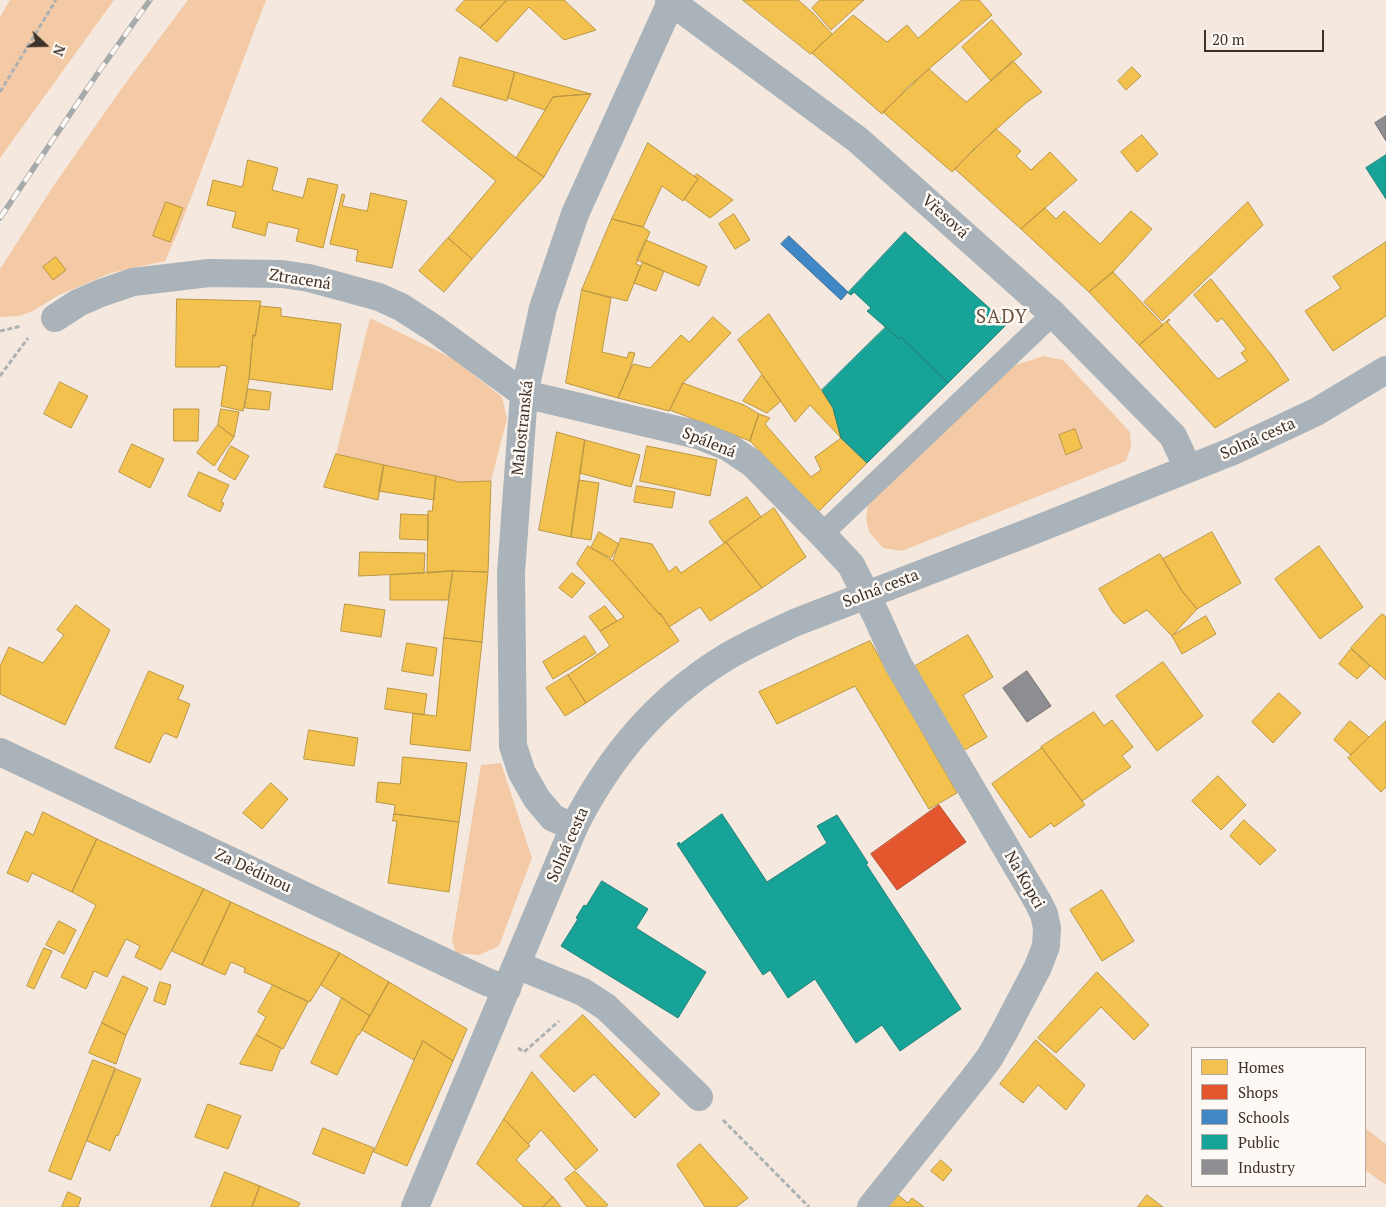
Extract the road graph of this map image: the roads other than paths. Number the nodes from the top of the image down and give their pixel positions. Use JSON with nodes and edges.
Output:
{"nodes":[{"id":1,"x":670,"y":1,"type":"edge"},
{"id":2,"x":1053,"y":314,"type":"junction"},
{"id":3,"x":55,"y":318,"type":"road end"},
{"id":4,"x":1386,"y":370,"type":"edge"},
{"id":5,"x":524,"y":394,"type":"junction"},
{"id":6,"x":1188,"y":468,"type":"junction"},
{"id":7,"x":822,"y":534,"type":"junction"},
{"id":8,"x":865,"y":595,"type":"junction"},
{"id":9,"x":0,"y":752,"type":"edge"},
{"id":10,"x":574,"y":827,"type":"junction"},
{"id":11,"x":512,"y":977,"type":"junction"},
{"id":12,"x":699,"y":1097,"type":"road end"},
{"id":13,"x":415,"y":1207,"type":"edge"},
{"id":14,"x":871,"y":1207,"type":"edge"}],
"edges":[{"from":1,"to":2,"type":"street","name":"Vřesová"},
{"from":1,"to":5,"type":"street","name":"Malostranská"},
{"from":2,"to":6,"type":"street","name":"Vřesová"},
{"from":2,"to":7,"type":"lane"},
{"from":3,"to":5,"type":"street","name":"Ztracená"},
{"from":4,"to":6,"type":"street","name":"Solná cesta"},
{"from":5,"to":7,"type":"street","name":"Spálená"},
{"from":5,"to":10,"type":"street","name":"Malostranská"},
{"from":6,"to":8,"type":"street","name":"Solná cesta"},
{"from":7,"to":8,"type":"street","name":"Spálená"},
{"from":8,"to":10,"type":"street","name":"Solná cesta"},
{"from":8,"to":14,"type":"street","name":"Na Kopci"},
{"from":9,"to":11,"type":"street","name":"Za Dědinou"},
{"from":10,"to":11,"type":"street","name":"Solná cesta"},
{"from":11,"to":12,"type":"street"},
{"from":11,"to":13,"type":"street","name":"Solná cesta"}]}
